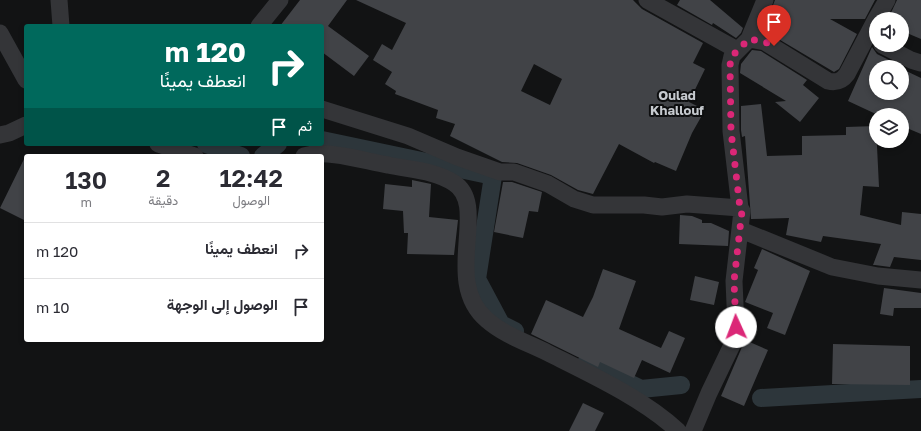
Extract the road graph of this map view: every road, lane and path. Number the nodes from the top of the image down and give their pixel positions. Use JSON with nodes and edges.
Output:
{"nodes":[{"id":1,"x":59,"y":0,"type":"edge"},
{"id":2,"x":280,"y":0,"type":"edge"},
{"id":3,"x":647,"y":0,"type":"edge"},
{"id":4,"x":765,"y":0,"type":"edge"},
{"id":5,"x":888,"y":0,"type":"edge"},
{"id":6,"x":880,"y":12,"type":"edge"},
{"id":7,"x":62,"y":24,"type":"edge"},
{"id":8,"x":261,"y":24,"type":"edge"},
{"id":9,"x":0,"y":33,"type":"edge"},
{"id":10,"x":743,"y":44,"type":"junction"},
{"id":11,"x":869,"y":49,"type":"edge"},
{"id":12,"x":895,"y":52,"type":"edge"},
{"id":13,"x":921,"y":63,"type":"edge"},
{"id":14,"x":24,"y":76,"type":"edge"},
{"id":15,"x":324,"y":110,"type":"edge"},
{"id":16,"x":24,"y":126,"type":"edge"},
{"id":17,"x":0,"y":135,"type":"edge"},
{"id":18,"x":164,"y":146,"type":"edge"},
{"id":19,"x":189,"y":154,"type":"edge"},
{"id":20,"x":324,"y":156,"type":"edge"},
{"id":21,"x":740,"y":208,"type":"junction"},
{"id":22,"x":741,"y":230,"type":"junction"},
{"id":23,"x":921,"y":280,"type":"edge"},
{"id":24,"x":678,"y":431,"type":"edge"},
{"id":25,"x":693,"y":431,"type":"edge"}],
"edges":[{"from":1,"to":7,"type":"street"},
{"from":2,"to":8,"type":"street"},
{"from":3,"to":10,"type":"street"},
{"from":4,"to":10,"type":"street"},
{"from":5,"to":6,"type":"street"},
{"from":9,"to":14,"type":"street"},
{"from":10,"to":11,"type":"street"},
{"from":10,"to":21,"type":"street"},
{"from":12,"to":13,"type":"street"},
{"from":15,"to":21,"type":"street"},
{"from":16,"to":17,"type":"street"},
{"from":18,"to":19,"type":"street"},
{"from":20,"to":24,"type":"street"},
{"from":21,"to":22,"type":"street"},
{"from":22,"to":23,"type":"street"},
{"from":22,"to":25,"type":"street"}]}
